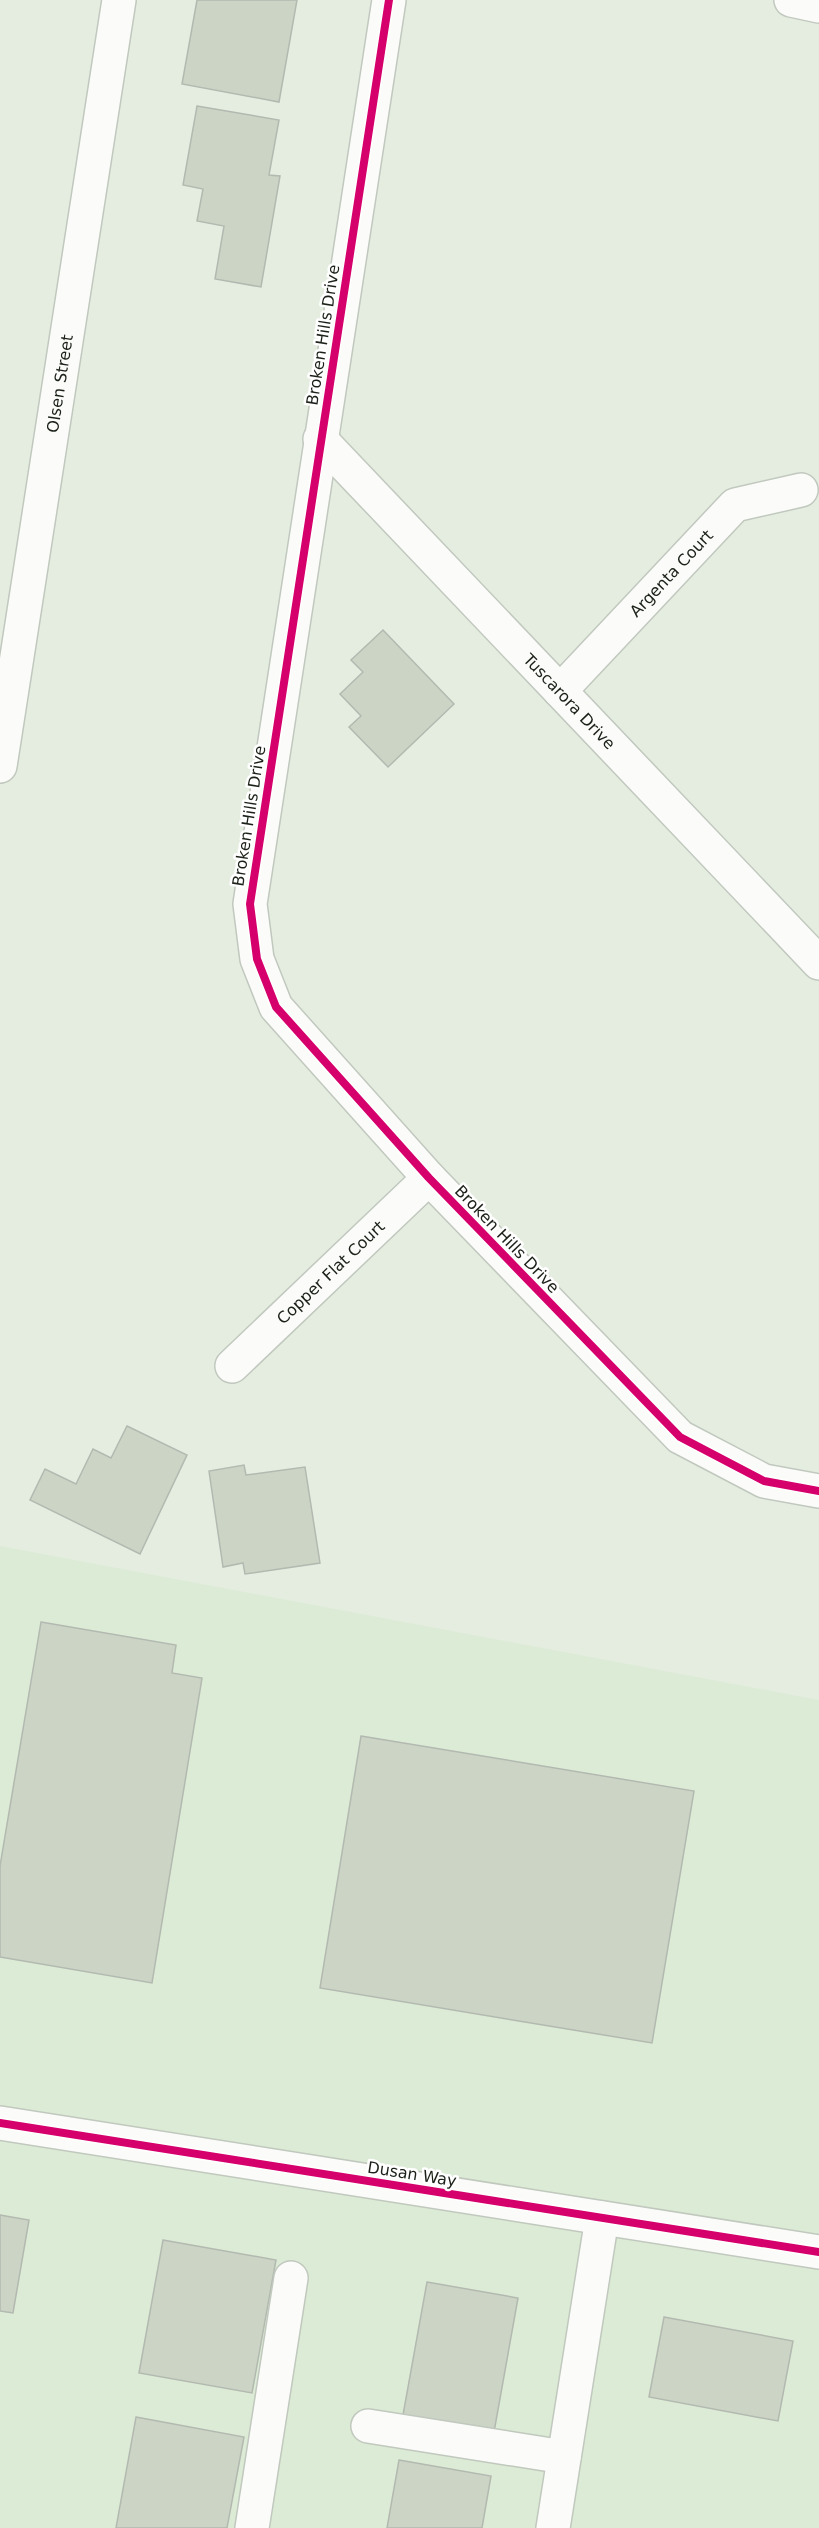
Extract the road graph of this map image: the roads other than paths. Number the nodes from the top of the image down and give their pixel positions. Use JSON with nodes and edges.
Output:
{"nodes":[{"id":1,"x":119,"y":0,"type":"edge"},
{"id":2,"x":389,"y":0,"type":"edge"},
{"id":3,"x":791,"y":0,"type":"edge"},
{"id":4,"x":819,"y":6,"type":"edge"},
{"id":5,"x":320,"y":439,"type":"junction"},
{"id":6,"x":801,"y":490,"type":"dead end"},
{"id":7,"x":560,"y":691,"type":"junction"},
{"id":8,"x":0,"y":766,"type":"edge"},
{"id":9,"x":819,"y":963,"type":"edge"},
{"id":10,"x":429,"y":1178,"type":"junction"},
{"id":11,"x":232,"y":1366,"type":"dead end"},
{"id":12,"x":819,"y":1491,"type":"edge"},
{"id":13,"x":0,"y":2123,"type":"edge"},
{"id":14,"x":602,"y":2218,"type":"junction"},
{"id":15,"x":819,"y":2252,"type":"edge"},
{"id":16,"x":291,"y":2278,"type":"dead end"},
{"id":17,"x":368,"y":2426,"type":"dead end"},
{"id":18,"x":564,"y":2457,"type":"junction"},
{"id":19,"x":252,"y":2528,"type":"edge"},
{"id":20,"x":553,"y":2528,"type":"edge"}],
"edges":[{"from":1,"to":8,"type":"street","name":"Olsen Street"},
{"from":2,"to":5,"type":"street","name":"Broken Hills Drive"},
{"from":3,"to":4,"type":"street"},
{"from":5,"to":7,"type":"street","name":"Tuscarora Drive"},
{"from":5,"to":10,"type":"street","name":"Broken Hills Drive"},
{"from":6,"to":7,"type":"street","name":"Argenta Court"},
{"from":7,"to":9,"type":"street","name":"Tuscarora Drive"},
{"from":10,"to":11,"type":"street","name":"Copper Flat Court"},
{"from":10,"to":12,"type":"street","name":"Broken Hills Drive"},
{"from":13,"to":14,"type":"street","name":"Dusan Way"},
{"from":14,"to":15,"type":"street","name":"Dusan Way"},
{"from":14,"to":18,"type":"street"},
{"from":16,"to":19,"type":"street"},
{"from":17,"to":18,"type":"street"},
{"from":18,"to":20,"type":"street"}]}
